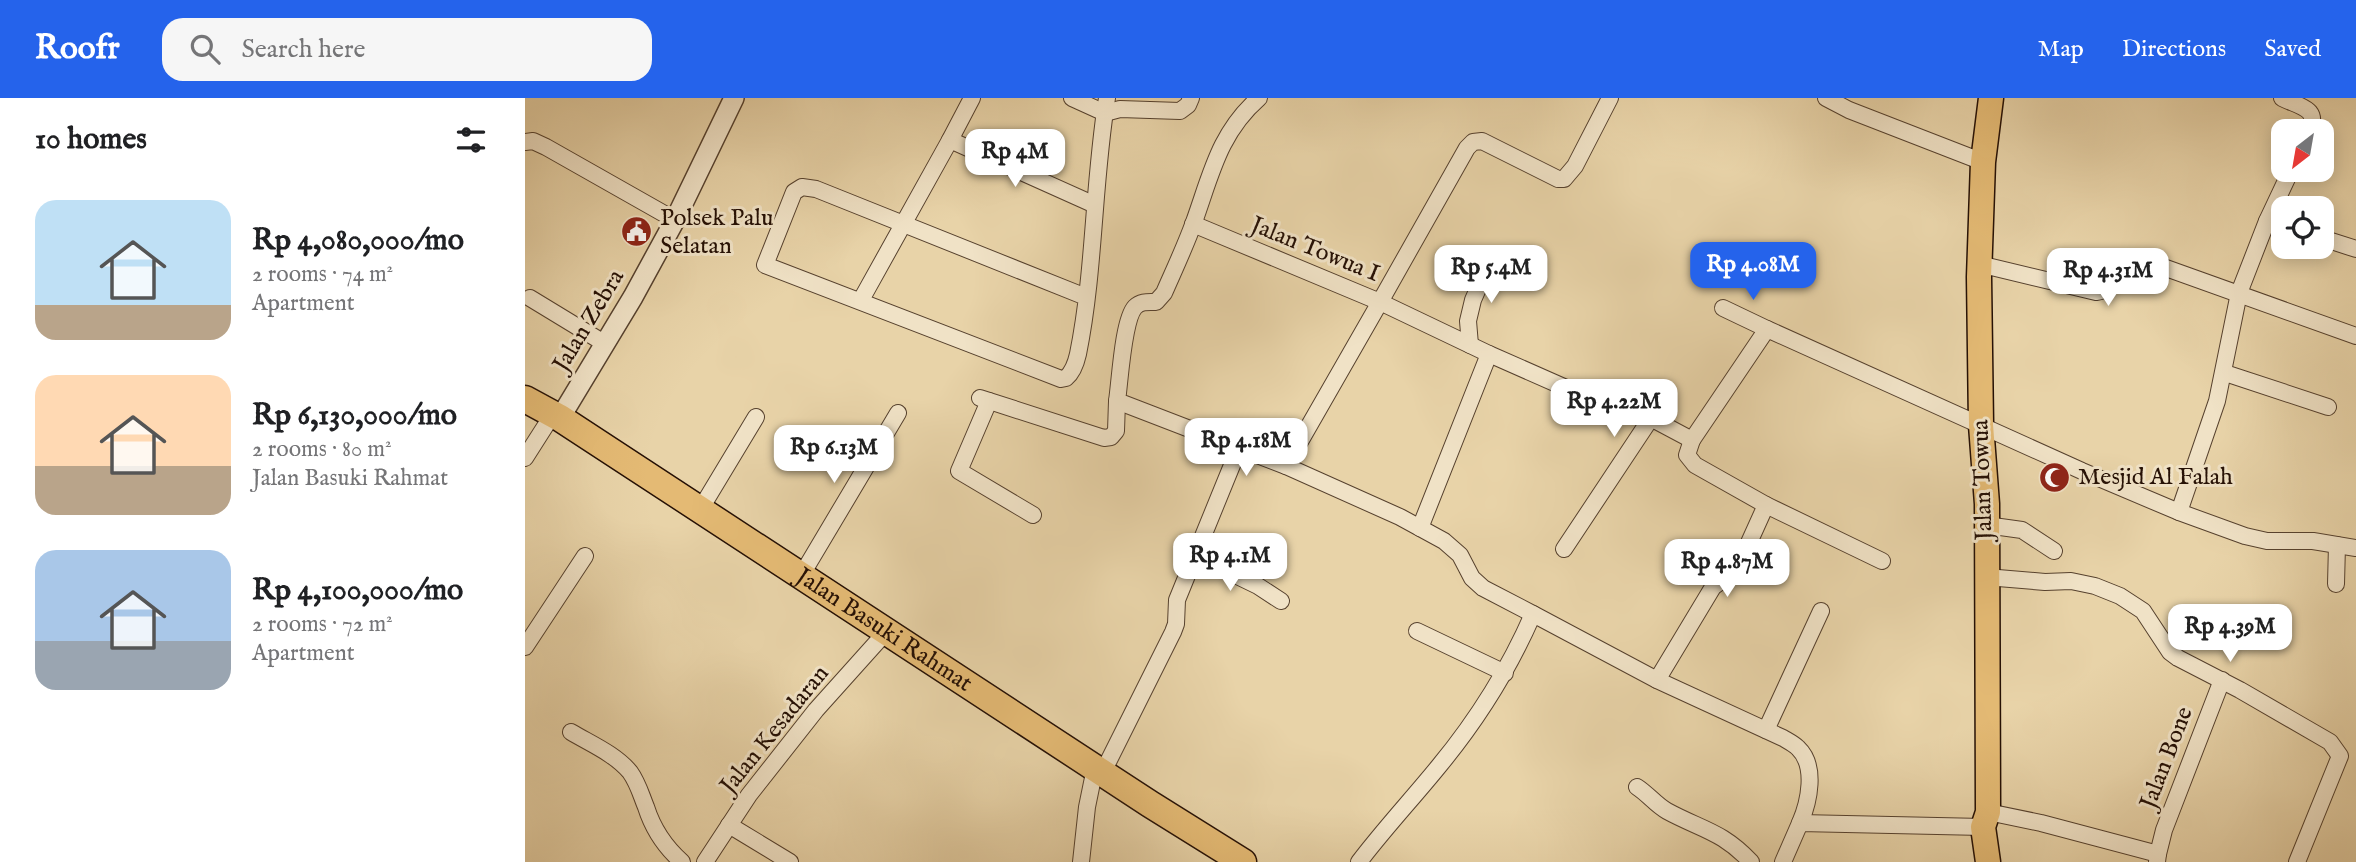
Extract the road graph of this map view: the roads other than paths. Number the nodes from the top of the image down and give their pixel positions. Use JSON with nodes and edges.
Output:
{"nodes":[{"id":1,"x":734,"y":98,"type":"edge"},
{"id":2,"x":972,"y":98,"type":"edge"},
{"id":3,"x":1072,"y":98,"type":"edge"},
{"id":4,"x":1191,"y":98,"type":"edge"},
{"id":5,"x":1259,"y":98,"type":"edge"},
{"id":6,"x":1610,"y":98,"type":"edge"},
{"id":7,"x":1826,"y":98,"type":"edge"},
{"id":8,"x":1991,"y":98,"type":"edge"},
{"id":9,"x":2283,"y":98,"type":"edge"},
{"id":10,"x":1110,"y":104,"type":"edge"},
{"id":11,"x":2313,"y":119,"type":"edge"},
{"id":12,"x":950,"y":140,"type":"junction"},
{"id":13,"x":525,"y":142,"type":"edge"},
{"id":14,"x":1983,"y":162,"type":"junction"},
{"id":15,"x":2285,"y":182,"type":"edge"},
{"id":16,"x":1095,"y":205,"type":"junction"},
{"id":17,"x":675,"y":220,"type":"junction"},
{"id":18,"x":2267,"y":221,"type":"junction"},
{"id":19,"x":2271,"y":222,"type":"edge"},
{"id":20,"x":904,"y":223,"type":"junction"},
{"id":21,"x":1193,"y":224,"type":"junction"},
{"id":22,"x":2334,"y":242,"type":"edge"},
{"id":23,"x":2356,"y":249,"type":"edge"},
{"id":24,"x":1490,"y":261,"type":"dead end"},
{"id":25,"x":1979,"y":264,"type":"junction"},
{"id":26,"x":2239,"y":293,"type":"junction"},
{"id":27,"x":1086,"y":297,"type":"junction"},
{"id":28,"x":530,"y":298,"type":"dead end"},
{"id":29,"x":861,"y":300,"type":"junction"},
{"id":30,"x":1380,"y":302,"type":"junction"},
{"id":31,"x":1723,"y":308,"type":"dead end"},
{"id":32,"x":1767,"y":329,"type":"junction"},
{"id":33,"x":2356,"y":336,"type":"edge"},
{"id":34,"x":604,"y":343,"type":"junction"},
{"id":35,"x":1469,"y":345,"type":"junction"},
{"id":36,"x":1489,"y":354,"type":"junction"},
{"id":37,"x":2225,"y":373,"type":"junction"},
{"id":38,"x":525,"y":398,"type":"edge"},
{"id":39,"x":1117,"y":401,"type":"junction"},
{"id":40,"x":2328,"y":407,"type":"dead end"},
{"id":41,"x":898,"y":413,"type":"dead end"},
{"id":42,"x":556,"y":416,"type":"junction"},
{"id":43,"x":756,"y":417,"type":"dead end"},
{"id":44,"x":1651,"y":418,"type":"junction"},
{"id":45,"x":1981,"y":425,"type":"junction"},
{"id":46,"x":1692,"y":440,"type":"junction"},
{"id":47,"x":1239,"y":448,"type":"junction"},
{"id":48,"x":525,"y":458,"type":"edge"},
{"id":49,"x":1286,"y":466,"type":"junction"},
{"id":50,"x":1766,"y":505,"type":"junction"},
{"id":51,"x":700,"y":510,"type":"junction"},
{"id":52,"x":2179,"y":512,"type":"junction"},
{"id":53,"x":1033,"y":514,"type":"dead end"},
{"id":54,"x":1986,"y":525,"type":"junction"},
{"id":55,"x":1420,"y":528,"type":"junction"},
{"id":56,"x":2337,"y":545,"type":"junction"},
{"id":57,"x":2356,"y":548,"type":"edge"},
{"id":58,"x":1564,"y":549,"type":"dead end"},
{"id":59,"x":2054,"y":551,"type":"dead end"},
{"id":60,"x":1194,"y":555,"type":"junction"},
{"id":61,"x":585,"y":556,"type":"dead end"},
{"id":62,"x":1882,"y":561,"type":"dead end"},
{"id":63,"x":801,"y":576,"type":"junction"},
{"id":64,"x":1986,"y":577,"type":"junction"},
{"id":65,"x":2336,"y":584,"type":"dead end"},
{"id":66,"x":1281,"y":601,"type":"dead end"},
{"id":67,"x":1821,"y":611,"type":"dead end"},
{"id":68,"x":1533,"y":614,"type":"junction"},
{"id":69,"x":1417,"y":631,"type":"dead end"},
{"id":70,"x":886,"y":632,"type":"junction"},
{"id":71,"x":525,"y":647,"type":"edge"},
{"id":72,"x":1505,"y":673,"type":"junction"},
{"id":73,"x":1657,"y":680,"type":"junction"},
{"id":74,"x":2222,"y":680,"type":"junction"},
{"id":75,"x":1766,"y":730,"type":"junction"},
{"id":76,"x":571,"y":732,"type":"dead end"},
{"id":77,"x":2348,"y":754,"type":"edge"},
{"id":78,"x":1099,"y":770,"type":"junction"},
{"id":79,"x":1637,"y":787,"type":"dead end"},
{"id":80,"x":1986,"y":820,"type":"junction"},
{"id":81,"x":1800,"y":823,"type":"junction"},
{"id":82,"x":729,"y":825,"type":"junction"},
{"id":83,"x":2158,"y":858,"type":"edge"},
{"id":84,"x":682,"y":862,"type":"edge"},
{"id":85,"x":705,"y":862,"type":"edge"},
{"id":86,"x":790,"y":862,"type":"edge"},
{"id":87,"x":1081,"y":862,"type":"edge"},
{"id":88,"x":1243,"y":862,"type":"edge"},
{"id":89,"x":1359,"y":862,"type":"edge"},
{"id":90,"x":1751,"y":862,"type":"edge"},
{"id":91,"x":1783,"y":862,"type":"edge"},
{"id":92,"x":1988,"y":862,"type":"edge"},
{"id":93,"x":2297,"y":862,"type":"edge"}],
"edges":[{"from":1,"to":17,"type":"street","name":"Jalan Zebra"},
{"from":2,"to":12,"type":"street"},
{"from":3,"to":10,"type":"street"},
{"from":4,"to":10,"type":"street"},
{"from":5,"to":21,"type":"street"},
{"from":6,"to":30,"type":"street","name":"Jalan Towua I"},
{"from":7,"to":14,"type":"street"},
{"from":8,"to":14,"type":"main road","name":"Jalan Towua"},
{"from":9,"to":11,"type":"street"},
{"from":10,"to":16,"type":"street"},
{"from":12,"to":16,"type":"street"},
{"from":12,"to":20,"type":"street"},
{"from":13,"to":17,"type":"street"},
{"from":14,"to":25,"type":"main road","name":"Jalan Towua"},
{"from":15,"to":18,"type":"street"},
{"from":16,"to":27,"type":"street"},
{"from":17,"to":34,"type":"street","name":"Jalan Zebra"},
{"from":18,"to":19,"type":"street"},
{"from":18,"to":26,"type":"street"},
{"from":20,"to":27,"type":"street"},
{"from":20,"to":29,"type":"street"},
{"from":20,"to":29,"type":"street"},
{"from":21,"to":30,"type":"street","name":"Jalan Towua I"},
{"from":21,"to":39,"type":"street"},
{"from":22,"to":23,"type":"street"},
{"from":24,"to":35,"type":"street"},
{"from":25,"to":26,"type":"street"},
{"from":25,"to":45,"type":"main road","name":"Jalan Towua"},
{"from":26,"to":33,"type":"street"},
{"from":26,"to":37,"type":"street"},
{"from":27,"to":29,"type":"street"},
{"from":28,"to":34,"type":"street"},
{"from":30,"to":35,"type":"street"},
{"from":30,"to":49,"type":"street"},
{"from":31,"to":32,"type":"street"},
{"from":32,"to":45,"type":"street"},
{"from":32,"to":46,"type":"street"},
{"from":34,"to":42,"type":"street","name":"Jalan Zebra"},
{"from":35,"to":36,"type":"street"},
{"from":36,"to":44,"type":"street"},
{"from":36,"to":55,"type":"street"},
{"from":37,"to":40,"type":"street"},
{"from":37,"to":52,"type":"street"},
{"from":38,"to":42,"type":"highway","name":"Jalan Basuki Rahmat"},
{"from":39,"to":47,"type":"street"},
{"from":39,"to":53,"type":"street"},
{"from":41,"to":63,"type":"street"},
{"from":42,"to":48,"type":"street"},
{"from":42,"to":51,"type":"highway","name":"Jalan Basuki Rahmat"},
{"from":43,"to":51,"type":"street"},
{"from":44,"to":46,"type":"street"},
{"from":44,"to":58,"type":"street"},
{"from":45,"to":52,"type":"street"},
{"from":45,"to":54,"type":"main road","name":"Jalan Towua"},
{"from":46,"to":50,"type":"street"},
{"from":47,"to":49,"type":"street"},
{"from":47,"to":60,"type":"street"},
{"from":49,"to":55,"type":"street"},
{"from":50,"to":62,"type":"street"},
{"from":50,"to":73,"type":"street"},
{"from":51,"to":63,"type":"highway","name":"Jalan Basuki Rahmat"},
{"from":52,"to":56,"type":"street"},
{"from":54,"to":59,"type":"street"},
{"from":54,"to":64,"type":"main road","name":"Jalan Towua"},
{"from":55,"to":68,"type":"street"},
{"from":56,"to":57,"type":"street"},
{"from":56,"to":65,"type":"street"},
{"from":60,"to":66,"type":"street"},
{"from":60,"to":78,"type":"street"},
{"from":61,"to":71,"type":"street"},
{"from":63,"to":70,"type":"highway","name":"Jalan Basuki Rahmat"},
{"from":64,"to":74,"type":"street"},
{"from":64,"to":80,"type":"main road","name":"Jalan Towua"},
{"from":67,"to":75,"type":"street"},
{"from":68,"to":72,"type":"street"},
{"from":68,"to":73,"type":"street"},
{"from":69,"to":72,"type":"street"},
{"from":70,"to":78,"type":"highway","name":"Jalan Basuki Rahmat"},
{"from":70,"to":82,"type":"street","name":"Jalan Kesadaran"},
{"from":72,"to":89,"type":"street"},
{"from":73,"to":75,"type":"street"},
{"from":74,"to":77,"type":"street"},
{"from":74,"to":83,"type":"street","name":"Jalan Bone"},
{"from":75,"to":81,"type":"street"},
{"from":76,"to":84,"type":"street"},
{"from":77,"to":93,"type":"street"},
{"from":78,"to":87,"type":"street"},
{"from":78,"to":88,"type":"highway","name":"Jalan Basuki Rahmat"},
{"from":79,"to":90,"type":"street"},
{"from":80,"to":81,"type":"street","name":"Jalan Bone"},
{"from":80,"to":83,"type":"street","name":"Jalan Bone"},
{"from":80,"to":92,"type":"main road","name":"Jalan Towua"},
{"from":81,"to":91,"type":"street"},
{"from":82,"to":85,"type":"street","name":"Jalan Kesadaran"},
{"from":82,"to":86,"type":"street"}]}
